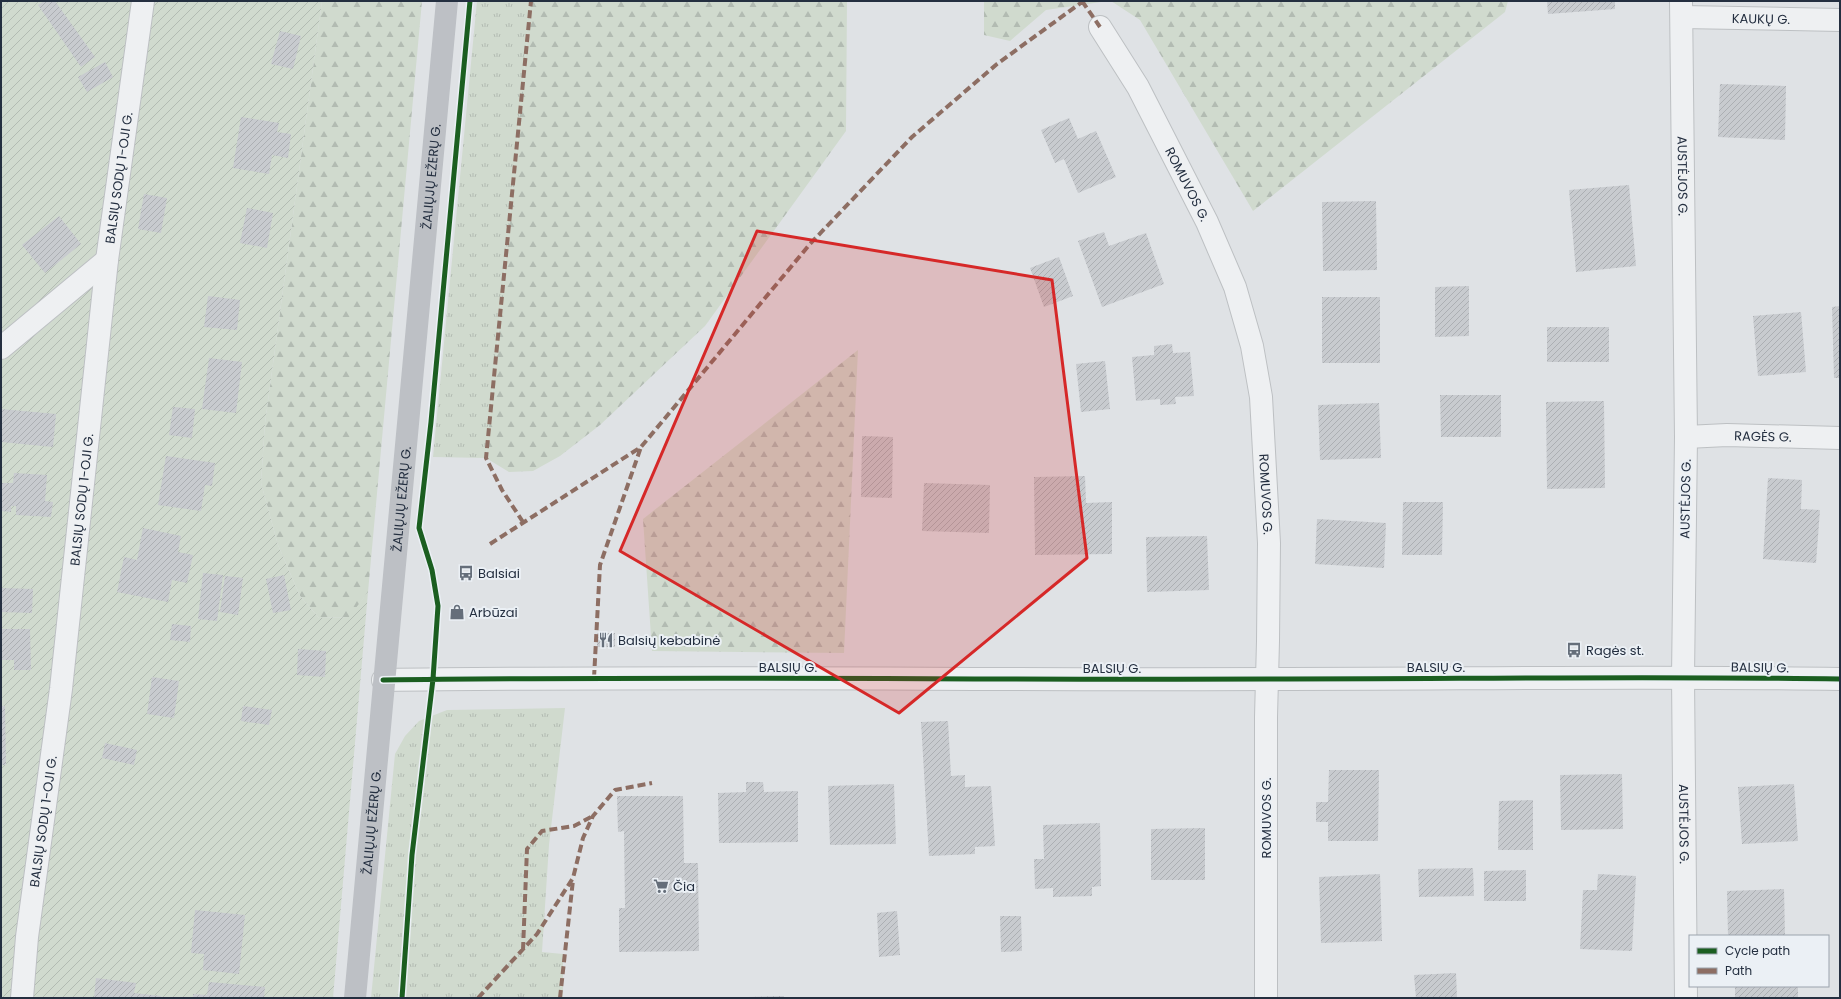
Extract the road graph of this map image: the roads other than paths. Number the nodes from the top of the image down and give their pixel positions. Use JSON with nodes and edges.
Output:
{"nodes":[{"id":1,"x":143,"y":1,"type":"edge"},
{"id":2,"x":447,"y":1,"type":"edge"},
{"id":3,"x":1682,"y":9,"type":"edge"},
{"id":4,"x":1840,"y":20,"type":"edge"},
{"id":5,"x":1100,"y":27,"type":"dead end"},
{"id":6,"x":107,"y":260,"type":"junction"},
{"id":7,"x":1,"y":348,"type":"edge"},
{"id":8,"x":1686,"y":437,"type":"junction"},
{"id":9,"x":1840,"y":438,"type":"edge"},
{"id":10,"x":1683,"y":677,"type":"junction"},
{"id":11,"x":1267,"y":679,"type":"junction"},
{"id":12,"x":383,"y":680,"type":"junction"},
{"id":13,"x":1840,"y":680,"type":"edge"},
{"id":14,"x":22,"y":998,"type":"edge"},
{"id":15,"x":355,"y":998,"type":"edge"},
{"id":16,"x":1266,"y":998,"type":"edge"},
{"id":17,"x":1686,"y":998,"type":"edge"}],
"edges":[{"from":1,"to":6,"type":"street","name":"BALSIŲ SODŲ 1-OJI G."},
{"from":2,"to":12,"type":"main road","name":"ŽALIŲJŲ EŽERŲ G."},
{"from":3,"to":4,"type":"street","name":"KAUKŲ G."},
{"from":3,"to":8,"type":"street","name":"AUSTĖJOS G."},
{"from":5,"to":11,"type":"street","name":"ROMUVOS G."},
{"from":6,"to":7,"type":"street"},
{"from":6,"to":14,"type":"street","name":"BALSIŲ SODŲ 1-OJI G."},
{"from":8,"to":9,"type":"street","name":"RAGĖS G."},
{"from":8,"to":10,"type":"street","name":"AUSTĖJOS G."},
{"from":10,"to":11,"type":"street","name":"BALSIŲ G."},
{"from":10,"to":13,"type":"street","name":"BALSIŲ G."},
{"from":10,"to":17,"type":"street","name":"AUSTĖJOS G."},
{"from":11,"to":12,"type":"street","name":"BALSIŲ G."},
{"from":11,"to":16,"type":"street","name":"ROMUVOS G."},
{"from":12,"to":15,"type":"main road","name":"ŽALIŲJŲ EŽERŲ G."}]}
